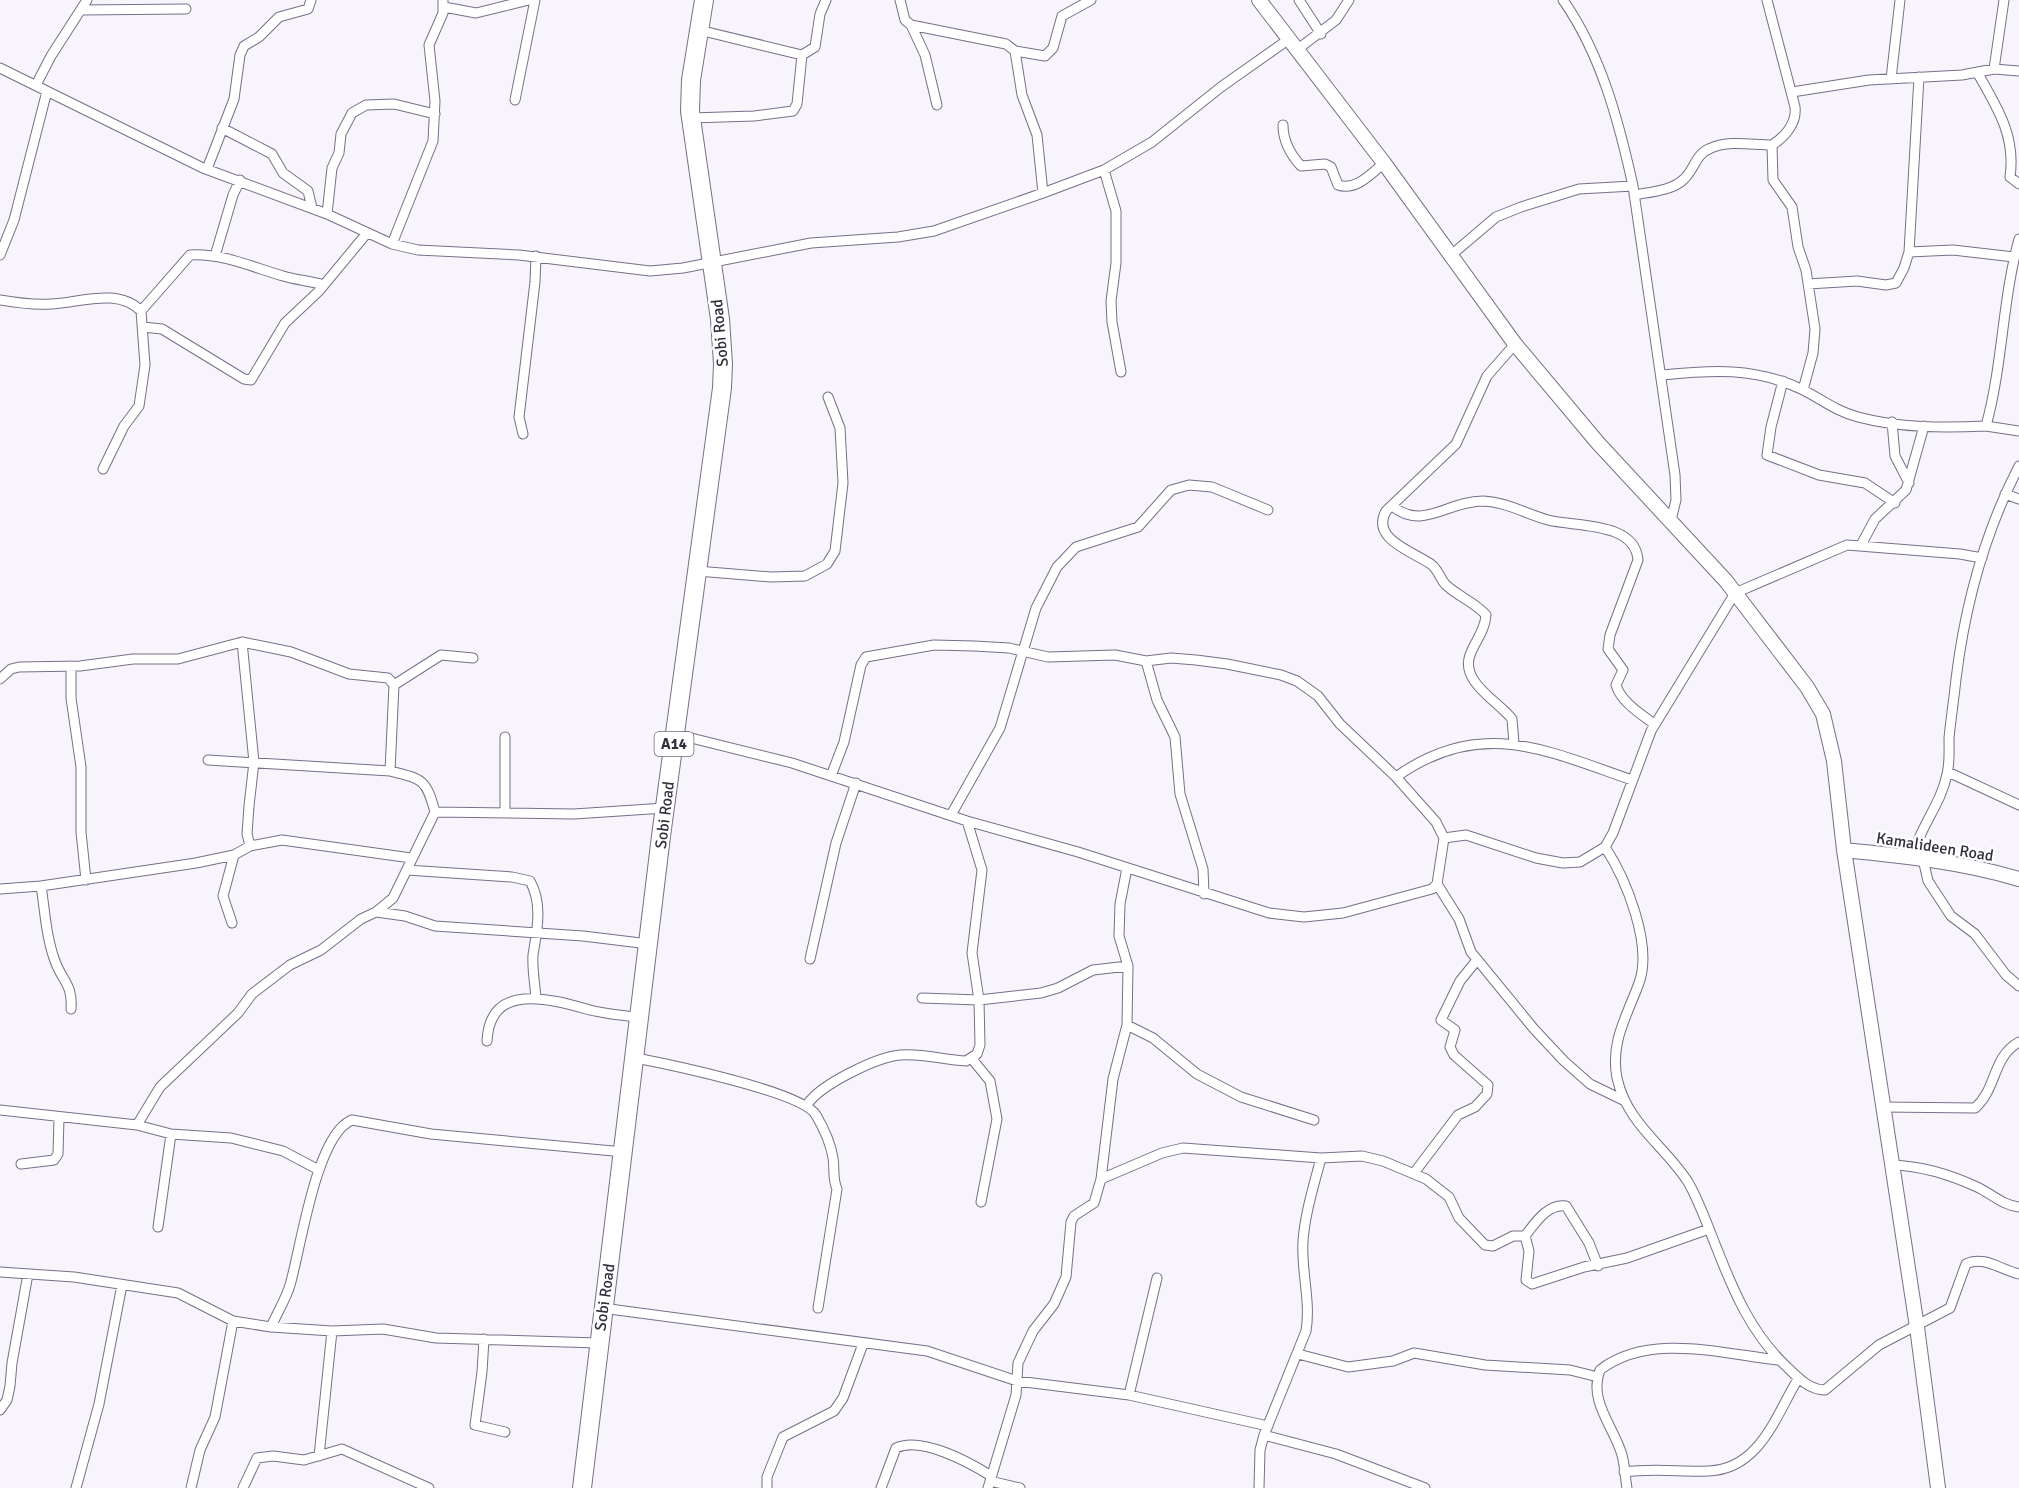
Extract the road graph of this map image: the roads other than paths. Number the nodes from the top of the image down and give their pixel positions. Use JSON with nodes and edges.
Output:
{"nodes":[{"id":1,"x":87,"y":0,"type":"edge"},
{"id":2,"x":310,"y":0,"type":"edge"},
{"id":3,"x":529,"y":0,"type":"edge"},
{"id":4,"x":536,"y":0,"type":"edge"},
{"id":5,"x":704,"y":0,"type":"edge"},
{"id":6,"x":826,"y":0,"type":"edge"},
{"id":7,"x":900,"y":0,"type":"edge"},
{"id":8,"x":1091,"y":0,"type":"edge"},
{"id":9,"x":1259,"y":0,"type":"edge"},
{"id":10,"x":1299,"y":0,"type":"edge"},
{"id":11,"x":1349,"y":0,"type":"edge"},
{"id":12,"x":1563,"y":0,"type":"edge"},
{"id":13,"x":1767,"y":0,"type":"edge"},
{"id":14,"x":1900,"y":0,"type":"edge"},
{"id":15,"x":2004,"y":0,"type":"edge"},
{"id":16,"x":443,"y":4,"type":"edge"},
{"id":17,"x":186,"y":9,"type":"dead end"},
{"id":18,"x":81,"y":10,"type":"junction"},
{"id":19,"x":911,"y":25,"type":"junction"},
{"id":20,"x":699,"y":30,"type":"junction"},
{"id":21,"x":1321,"y":34,"type":"junction"},
{"id":22,"x":1293,"y":44,"type":"junction"},
{"id":23,"x":1014,"y":51,"type":"junction"},
{"id":24,"x":802,"y":55,"type":"junction"},
{"id":25,"x":0,"y":68,"type":"edge"},
{"id":26,"x":1994,"y":69,"type":"junction"},
{"id":27,"x":2019,"y":71,"type":"edge"},
{"id":28,"x":1977,"y":72,"type":"junction"},
{"id":29,"x":1919,"y":77,"type":"junction"},
{"id":30,"x":1891,"y":79,"type":"junction"},
{"id":31,"x":36,"y":85,"type":"junction"},
{"id":32,"x":47,"y":91,"type":"junction"},
{"id":33,"x":1792,"y":92,"type":"junction"},
{"id":34,"x":515,"y":100,"type":"dead end"},
{"id":35,"x":937,"y":105,"type":"dead end"},
{"id":36,"x":435,"y":114,"type":"junction"},
{"id":37,"x":691,"y":118,"type":"junction"},
{"id":38,"x":1283,"y":126,"type":"dead end"},
{"id":39,"x":222,"y":128,"type":"junction"},
{"id":40,"x":1772,"y":145,"type":"junction"},
{"id":41,"x":1384,"y":163,"type":"junction"},
{"id":42,"x":207,"y":169,"type":"junction"},
{"id":43,"x":1104,"y":170,"type":"junction"},
{"id":44,"x":240,"y":180,"type":"junction"},
{"id":45,"x":2019,"y":184,"type":"edge"},
{"id":46,"x":1634,"y":190,"type":"junction"},
{"id":47,"x":1043,"y":193,"type":"junction"},
{"id":48,"x":312,"y":208,"type":"junction"},
{"id":49,"x":327,"y":214,"type":"junction"},
{"id":50,"x":367,"y":233,"type":"junction"},
{"id":51,"x":2019,"y":239,"type":"edge"},
{"id":52,"x":392,"y":244,"type":"junction"},
{"id":53,"x":1909,"y":252,"type":"junction"},
{"id":54,"x":0,"y":255,"type":"edge"},
{"id":55,"x":215,"y":256,"type":"junction"},
{"id":56,"x":536,"y":256,"type":"junction"},
{"id":57,"x":1449,"y":257,"type":"junction"},
{"id":58,"x":2014,"y":257,"type":"junction"},
{"id":59,"x":712,"y":262,"type":"junction"},
{"id":60,"x":1808,"y":284,"type":"junction"},
{"id":61,"x":324,"y":285,"type":"junction"},
{"id":62,"x":0,"y":300,"type":"edge"},
{"id":63,"x":141,"y":311,"type":"junction"},
{"id":64,"x":143,"y":327,"type":"junction"},
{"id":65,"x":1515,"y":344,"type":"junction"},
{"id":66,"x":1121,"y":372,"type":"dead end"},
{"id":67,"x":1662,"y":375,"type":"junction"},
{"id":68,"x":1784,"y":381,"type":"junction"},
{"id":69,"x":1803,"y":390,"type":"junction"},
{"id":70,"x":828,"y":397,"type":"dead end"},
{"id":71,"x":1892,"y":422,"type":"junction"},
{"id":72,"x":1924,"y":426,"type":"junction"},
{"id":73,"x":1986,"y":426,"type":"junction"},
{"id":74,"x":2019,"y":431,"type":"edge"},
{"id":75,"x":523,"y":434,"type":"dead end"},
{"id":76,"x":2019,"y":466,"type":"edge"},
{"id":77,"x":103,"y":469,"type":"dead end"},
{"id":78,"x":1909,"y":483,"type":"junction"},
{"id":79,"x":2005,"y":494,"type":"junction"},
{"id":80,"x":2019,"y":499,"type":"edge"},
{"id":81,"x":1895,"y":502,"type":"junction"},
{"id":82,"x":1392,"y":506,"type":"junction"},
{"id":83,"x":1268,"y":510,"type":"dead end"},
{"id":84,"x":1671,"y":520,"type":"junction"},
{"id":85,"x":1861,"y":545,"type":"junction"},
{"id":86,"x":1982,"y":558,"type":"junction"},
{"id":87,"x":697,"y":571,"type":"junction"},
{"id":88,"x":1735,"y":593,"type":"junction"},
{"id":89,"x":242,"y":642,"type":"junction"},
{"id":90,"x":1024,"y":652,"type":"junction"},
{"id":91,"x":472,"y":658,"type":"dead end"},
{"id":92,"x":1146,"y":661,"type":"junction"},
{"id":93,"x":71,"y":666,"type":"junction"},
{"id":94,"x":0,"y":679,"type":"edge"},
{"id":95,"x":394,"y":686,"type":"junction"},
{"id":96,"x":1654,"y":724,"type":"junction"},
{"id":97,"x":675,"y":734,"type":"junction"},
{"id":98,"x":505,"y":737,"type":"dead end"},
{"id":99,"x":1514,"y":743,"type":"junction"},
{"id":100,"x":208,"y":760,"type":"dead end"},
{"id":101,"x":254,"y":762,"type":"junction"},
{"id":102,"x":390,"y":771,"type":"junction"},
{"id":103,"x":1948,"y":772,"type":"junction"},
{"id":104,"x":831,"y":776,"type":"junction"},
{"id":105,"x":1396,"y":777,"type":"junction"},
{"id":106,"x":1632,"y":780,"type":"junction"},
{"id":107,"x":856,"y":783,"type":"junction"},
{"id":108,"x":2019,"y":805,"type":"edge"},
{"id":109,"x":665,"y":808,"type":"junction"},
{"id":110,"x":435,"y":812,"type":"junction"},
{"id":111,"x":505,"y":813,"type":"junction"},
{"id":112,"x":951,"y":815,"type":"junction"},
{"id":113,"x":967,"y":821,"type":"junction"},
{"id":114,"x":1444,"y":838,"type":"junction"},
{"id":115,"x":250,"y":846,"type":"junction"},
{"id":116,"x":1605,"y":847,"type":"junction"},
{"id":117,"x":1844,"y":850,"type":"junction"},
{"id":118,"x":234,"y":855,"type":"junction"},
{"id":119,"x":411,"y":858,"type":"junction"},
{"id":120,"x":1918,"y":858,"type":"junction"},
{"id":121,"x":1127,"y":868,"type":"junction"},
{"id":122,"x":407,"y":870,"type":"junction"},
{"id":123,"x":2019,"y":878,"type":"edge"},
{"id":124,"x":86,"y":880,"type":"junction"},
{"id":125,"x":1437,"y":884,"type":"junction"},
{"id":126,"x":41,"y":886,"type":"junction"},
{"id":127,"x":0,"y":889,"type":"edge"},
{"id":128,"x":1204,"y":894,"type":"junction"},
{"id":129,"x":376,"y":912,"type":"junction"},
{"id":130,"x":232,"y":923,"type":"dead end"},
{"id":131,"x":538,"y":935,"type":"junction"},
{"id":132,"x":649,"y":944,"type":"junction"},
{"id":133,"x":810,"y":959,"type":"dead end"},
{"id":134,"x":1477,"y":960,"type":"junction"},
{"id":135,"x":1128,"y":966,"type":"junction"},
{"id":136,"x":2019,"y":986,"type":"edge"},
{"id":137,"x":536,"y":998,"type":"junction"},
{"id":138,"x":922,"y":998,"type":"dead end"},
{"id":139,"x":979,"y":1000,"type":"junction"},
{"id":140,"x":71,"y":1009,"type":"dead end"},
{"id":141,"x":640,"y":1018,"type":"junction"},
{"id":142,"x":1126,"y":1025,"type":"junction"},
{"id":143,"x":487,"y":1041,"type":"dead end"},
{"id":144,"x":2019,"y":1042,"type":"edge"},
{"id":145,"x":636,"y":1058,"type":"junction"},
{"id":146,"x":972,"y":1059,"type":"junction"},
{"id":147,"x":1625,"y":1101,"type":"junction"},
{"id":148,"x":807,"y":1105,"type":"junction"},
{"id":149,"x":1883,"y":1107,"type":"junction"},
{"id":150,"x":0,"y":1110,"type":"edge"},
{"id":151,"x":59,"y":1118,"type":"junction"},
{"id":152,"x":1314,"y":1120,"type":"dead end"},
{"id":153,"x":137,"y":1125,"type":"junction"},
{"id":154,"x":171,"y":1134,"type":"junction"},
{"id":155,"x":624,"y":1152,"type":"junction"},
{"id":156,"x":1321,"y":1158,"type":"junction"},
{"id":157,"x":21,"y":1164,"type":"dead end"},
{"id":158,"x":1892,"y":1165,"type":"junction"},
{"id":159,"x":317,"y":1168,"type":"junction"},
{"id":160,"x":1414,"y":1173,"type":"junction"},
{"id":161,"x":1101,"y":1179,"type":"junction"},
{"id":162,"x":981,"y":1202,"type":"dead end"},
{"id":163,"x":2019,"y":1207,"type":"edge"},
{"id":164,"x":158,"y":1227,"type":"dead end"},
{"id":165,"x":1709,"y":1229,"type":"junction"},
{"id":166,"x":1525,"y":1236,"type":"junction"},
{"id":167,"x":1598,"y":1266,"type":"junction"},
{"id":168,"x":0,"y":1272,"type":"edge"},
{"id":169,"x":28,"y":1274,"type":"junction"},
{"id":170,"x":2019,"y":1274,"type":"edge"},
{"id":171,"x":1157,"y":1278,"type":"dead end"},
{"id":172,"x":122,"y":1285,"type":"junction"},
{"id":173,"x":602,"y":1308,"type":"junction"},
{"id":174,"x":818,"y":1308,"type":"dead end"},
{"id":175,"x":233,"y":1321,"type":"junction"},
{"id":176,"x":271,"y":1327,"type":"junction"},
{"id":177,"x":1917,"y":1327,"type":"junction"},
{"id":178,"x":332,"y":1331,"type":"junction"},
{"id":179,"x":484,"y":1339,"type":"junction"},
{"id":180,"x":598,"y":1343,"type":"junction"},
{"id":181,"x":863,"y":1344,"type":"junction"},
{"id":182,"x":1298,"y":1354,"type":"junction"},
{"id":183,"x":1778,"y":1360,"type":"junction"},
{"id":184,"x":1598,"y":1377,"type":"junction"},
{"id":185,"x":1798,"y":1379,"type":"junction"},
{"id":186,"x":1017,"y":1381,"type":"junction"},
{"id":187,"x":1129,"y":1395,"type":"junction"},
{"id":188,"x":0,"y":1410,"type":"edge"},
{"id":189,"x":1268,"y":1426,"type":"junction"},
{"id":190,"x":505,"y":1432,"type":"dead end"},
{"id":191,"x":1264,"y":1435,"type":"junction"},
{"id":192,"x":319,"y":1456,"type":"junction"},
{"id":193,"x":1624,"y":1472,"type":"junction"},
{"id":194,"x":990,"y":1482,"type":"edge"},
{"id":195,"x":423,"y":1487,"type":"edge"},
{"id":196,"x":76,"y":1488,"type":"edge"},
{"id":197,"x":190,"y":1488,"type":"edge"},
{"id":198,"x":243,"y":1488,"type":"edge"},
{"id":199,"x":582,"y":1488,"type":"edge"},
{"id":200,"x":767,"y":1488,"type":"edge"},
{"id":201,"x":881,"y":1488,"type":"edge"},
{"id":202,"x":1020,"y":1488,"type":"edge"},
{"id":203,"x":1259,"y":1488,"type":"edge"},
{"id":204,"x":1425,"y":1488,"type":"edge"},
{"id":205,"x":1627,"y":1488,"type":"edge"},
{"id":206,"x":1938,"y":1488,"type":"edge"}],
"edges":[{"from":1,"to":18,"type":"street"},
{"from":2,"to":39,"type":"street"},
{"from":3,"to":16,"type":"street"},
{"from":4,"to":34,"type":"street"},
{"from":5,"to":20,"type":"highway","name":"Sobi Road","number":"A14"},
{"from":6,"to":24,"type":"street"},
{"from":7,"to":19,"type":"street"},
{"from":8,"to":23,"type":"street"},
{"from":9,"to":22,"type":"street"},
{"from":10,"to":21,"type":"street"},
{"from":11,"to":21,"type":"street"},
{"from":12,"to":46,"type":"street"},
{"from":13,"to":33,"type":"street"},
{"from":14,"to":30,"type":"street"},
{"from":15,"to":26,"type":"street"},
{"from":16,"to":36,"type":"street"},
{"from":17,"to":18,"type":"street"},
{"from":18,"to":31,"type":"street"},
{"from":19,"to":23,"type":"street"},
{"from":19,"to":35,"type":"street"},
{"from":20,"to":24,"type":"street"},
{"from":20,"to":37,"type":"highway","name":"Sobi Road","number":"A14"},
{"from":21,"to":22,"type":"street"},
{"from":22,"to":41,"type":"street"},
{"from":22,"to":43,"type":"street"},
{"from":23,"to":47,"type":"street"},
{"from":24,"to":37,"type":"street"},
{"from":25,"to":31,"type":"street"},
{"from":26,"to":27,"type":"street"},
{"from":26,"to":28,"type":"street"},
{"from":28,"to":29,"type":"street"},
{"from":28,"to":45,"type":"street"},
{"from":29,"to":30,"type":"street"},
{"from":29,"to":53,"type":"street"},
{"from":30,"to":33,"type":"street"},
{"from":31,"to":32,"type":"street"},
{"from":32,"to":42,"type":"street"},
{"from":32,"to":54,"type":"street"},
{"from":33,"to":40,"type":"street"},
{"from":36,"to":49,"type":"street"},
{"from":36,"to":52,"type":"street"},
{"from":37,"to":59,"type":"highway","name":"Sobi Road","number":"A14"},
{"from":38,"to":41,"type":"street"},
{"from":39,"to":42,"type":"street"},
{"from":39,"to":48,"type":"street"},
{"from":40,"to":46,"type":"street"},
{"from":40,"to":60,"type":"street"},
{"from":41,"to":57,"type":"street"},
{"from":42,"to":44,"type":"street"},
{"from":43,"to":47,"type":"street"},
{"from":43,"to":66,"type":"street"},
{"from":44,"to":48,"type":"street"},
{"from":44,"to":55,"type":"street"},
{"from":46,"to":57,"type":"street"},
{"from":46,"to":67,"type":"street"},
{"from":47,"to":59,"type":"street"},
{"from":48,"to":49,"type":"street"},
{"from":49,"to":50,"type":"street"},
{"from":50,"to":52,"type":"street"},
{"from":50,"to":61,"type":"street"},
{"from":51,"to":58,"type":"street"},
{"from":52,"to":56,"type":"street"},
{"from":53,"to":58,"type":"street"},
{"from":53,"to":60,"type":"street"},
{"from":55,"to":61,"type":"street"},
{"from":55,"to":63,"type":"street"},
{"from":56,"to":59,"type":"street"},
{"from":56,"to":75,"type":"street"},
{"from":57,"to":65,"type":"street"},
{"from":58,"to":73,"type":"street"},
{"from":59,"to":87,"type":"highway","name":"Sobi Road","number":"A14"},
{"from":60,"to":69,"type":"street"},
{"from":61,"to":64,"type":"street"},
{"from":62,"to":63,"type":"street"},
{"from":63,"to":64,"type":"street"},
{"from":64,"to":77,"type":"street"},
{"from":65,"to":82,"type":"street"},
{"from":65,"to":84,"type":"street"},
{"from":67,"to":68,"type":"street"},
{"from":67,"to":84,"type":"street"},
{"from":68,"to":69,"type":"street"},
{"from":68,"to":81,"type":"street"},
{"from":69,"to":71,"type":"street"},
{"from":70,"to":87,"type":"street"},
{"from":71,"to":72,"type":"street"},
{"from":71,"to":78,"type":"street"},
{"from":72,"to":73,"type":"street"},
{"from":72,"to":78,"type":"street"},
{"from":73,"to":74,"type":"street"},
{"from":76,"to":79,"type":"street"},
{"from":78,"to":81,"type":"street"},
{"from":79,"to":80,"type":"street"},
{"from":79,"to":86,"type":"street"},
{"from":81,"to":85,"type":"street"},
{"from":82,"to":96,"type":"street"},
{"from":82,"to":99,"type":"street"},
{"from":83,"to":90,"type":"street"},
{"from":84,"to":88,"type":"street"},
{"from":85,"to":86,"type":"street"},
{"from":85,"to":88,"type":"street"},
{"from":86,"to":103,"type":"street"},
{"from":87,"to":97,"type":"highway","name":"Sobi Road","number":"A14"},
{"from":88,"to":96,"type":"street"},
{"from":88,"to":117,"type":"street"},
{"from":89,"to":93,"type":"street"},
{"from":89,"to":95,"type":"street"},
{"from":89,"to":101,"type":"street"},
{"from":90,"to":92,"type":"street"},
{"from":90,"to":104,"type":"street"},
{"from":90,"to":112,"type":"street"},
{"from":91,"to":95,"type":"street"},
{"from":92,"to":105,"type":"street"},
{"from":92,"to":128,"type":"street"},
{"from":93,"to":94,"type":"street"},
{"from":93,"to":124,"type":"street"},
{"from":95,"to":102,"type":"street"},
{"from":96,"to":106,"type":"street"},
{"from":97,"to":104,"type":"street"},
{"from":97,"to":109,"type":"highway","name":"Sobi Road","number":"A14"},
{"from":98,"to":111,"type":"street"},
{"from":99,"to":105,"type":"street"},
{"from":99,"to":106,"type":"street"},
{"from":100,"to":101,"type":"street"},
{"from":101,"to":102,"type":"street"},
{"from":101,"to":115,"type":"street"},
{"from":102,"to":110,"type":"street"},
{"from":103,"to":108,"type":"street"},
{"from":103,"to":120,"type":"street"},
{"from":104,"to":107,"type":"street"},
{"from":105,"to":114,"type":"street"},
{"from":106,"to":116,"type":"street"},
{"from":107,"to":112,"type":"street"},
{"from":107,"to":133,"type":"street"},
{"from":109,"to":111,"type":"street"},
{"from":109,"to":132,"type":"highway","name":"Sobi Road","number":"A14"},
{"from":110,"to":111,"type":"street"},
{"from":110,"to":119,"type":"street"},
{"from":112,"to":113,"type":"street"},
{"from":113,"to":121,"type":"street"},
{"from":113,"to":139,"type":"street"},
{"from":114,"to":116,"type":"street"},
{"from":114,"to":125,"type":"street"},
{"from":115,"to":118,"type":"street"},
{"from":115,"to":119,"type":"street"},
{"from":116,"to":147,"type":"street"},
{"from":117,"to":120,"type":"street","name":"Kamalideen Road"},
{"from":117,"to":149,"type":"street"},
{"from":118,"to":124,"type":"street"},
{"from":118,"to":130,"type":"street"},
{"from":119,"to":122,"type":"street"},
{"from":120,"to":123,"type":"street","name":"Kamalideen Road"},
{"from":120,"to":136,"type":"street"},
{"from":121,"to":128,"type":"street"},
{"from":121,"to":135,"type":"street"},
{"from":122,"to":129,"type":"street"},
{"from":122,"to":131,"type":"street"},
{"from":124,"to":126,"type":"street"},
{"from":125,"to":128,"type":"street"},
{"from":125,"to":134,"type":"street"},
{"from":126,"to":127,"type":"street"},
{"from":126,"to":140,"type":"street"},
{"from":129,"to":131,"type":"street"},
{"from":129,"to":153,"type":"street"},
{"from":131,"to":132,"type":"street"},
{"from":131,"to":137,"type":"street"},
{"from":132,"to":141,"type":"highway","name":"Sobi Road","number":"A14"},
{"from":134,"to":147,"type":"street"},
{"from":134,"to":160,"type":"street"},
{"from":135,"to":139,"type":"street"},
{"from":135,"to":142,"type":"street"},
{"from":137,"to":141,"type":"street"},
{"from":137,"to":143,"type":"street"},
{"from":138,"to":139,"type":"street"},
{"from":139,"to":146,"type":"street"},
{"from":141,"to":145,"type":"highway","name":"Sobi Road","number":"A14"},
{"from":142,"to":152,"type":"street"},
{"from":142,"to":161,"type":"street"},
{"from":144,"to":149,"type":"street"},
{"from":145,"to":148,"type":"street"},
{"from":145,"to":155,"type":"highway","name":"Sobi Road","number":"A14"},
{"from":146,"to":148,"type":"street"},
{"from":146,"to":162,"type":"street"},
{"from":147,"to":165,"type":"street"},
{"from":148,"to":174,"type":"street"},
{"from":149,"to":158,"type":"street"},
{"from":150,"to":151,"type":"street"},
{"from":151,"to":153,"type":"street"},
{"from":151,"to":157,"type":"street"},
{"from":153,"to":154,"type":"street"},
{"from":154,"to":159,"type":"street"},
{"from":154,"to":164,"type":"street"},
{"from":155,"to":159,"type":"street"},
{"from":155,"to":173,"type":"highway","name":"Sobi Road","number":"A14"},
{"from":156,"to":160,"type":"street"},
{"from":156,"to":161,"type":"street"},
{"from":156,"to":182,"type":"street"},
{"from":158,"to":163,"type":"street"},
{"from":158,"to":177,"type":"street"},
{"from":159,"to":176,"type":"street"},
{"from":160,"to":166,"type":"street"},
{"from":161,"to":186,"type":"street"},
{"from":165,"to":167,"type":"street"},
{"from":165,"to":183,"type":"street"},
{"from":166,"to":167,"type":"street"},
{"from":166,"to":167,"type":"street"},
{"from":168,"to":169,"type":"street"},
{"from":169,"to":172,"type":"street"},
{"from":169,"to":188,"type":"street"},
{"from":170,"to":177,"type":"street"},
{"from":171,"to":187,"type":"street"},
{"from":172,"to":175,"type":"street"},
{"from":172,"to":196,"type":"street"},
{"from":173,"to":180,"type":"highway","name":"Sobi Road","number":"A14"},
{"from":173,"to":181,"type":"street"},
{"from":175,"to":176,"type":"street"},
{"from":175,"to":197,"type":"street"},
{"from":176,"to":178,"type":"street"},
{"from":177,"to":185,"type":"street"},
{"from":177,"to":206,"type":"street"},
{"from":178,"to":179,"type":"street"},
{"from":178,"to":192,"type":"street"},
{"from":179,"to":180,"type":"street"},
{"from":179,"to":190,"type":"street"},
{"from":180,"to":199,"type":"highway","name":"Sobi Road","number":"A14"},
{"from":181,"to":186,"type":"street"},
{"from":181,"to":200,"type":"street"},
{"from":182,"to":184,"type":"street"},
{"from":182,"to":189,"type":"street"},
{"from":183,"to":184,"type":"street"},
{"from":183,"to":185,"type":"street"},
{"from":184,"to":193,"type":"street"},
{"from":185,"to":193,"type":"street"},
{"from":186,"to":187,"type":"street"},
{"from":186,"to":194,"type":"street"},
{"from":187,"to":189,"type":"street"},
{"from":189,"to":191,"type":"street"},
{"from":191,"to":203,"type":"street"},
{"from":191,"to":204,"type":"street"},
{"from":192,"to":195,"type":"street"},
{"from":192,"to":198,"type":"street"},
{"from":193,"to":205,"type":"street"},
{"from":194,"to":201,"type":"street"},
{"from":194,"to":202,"type":"street"}]}
